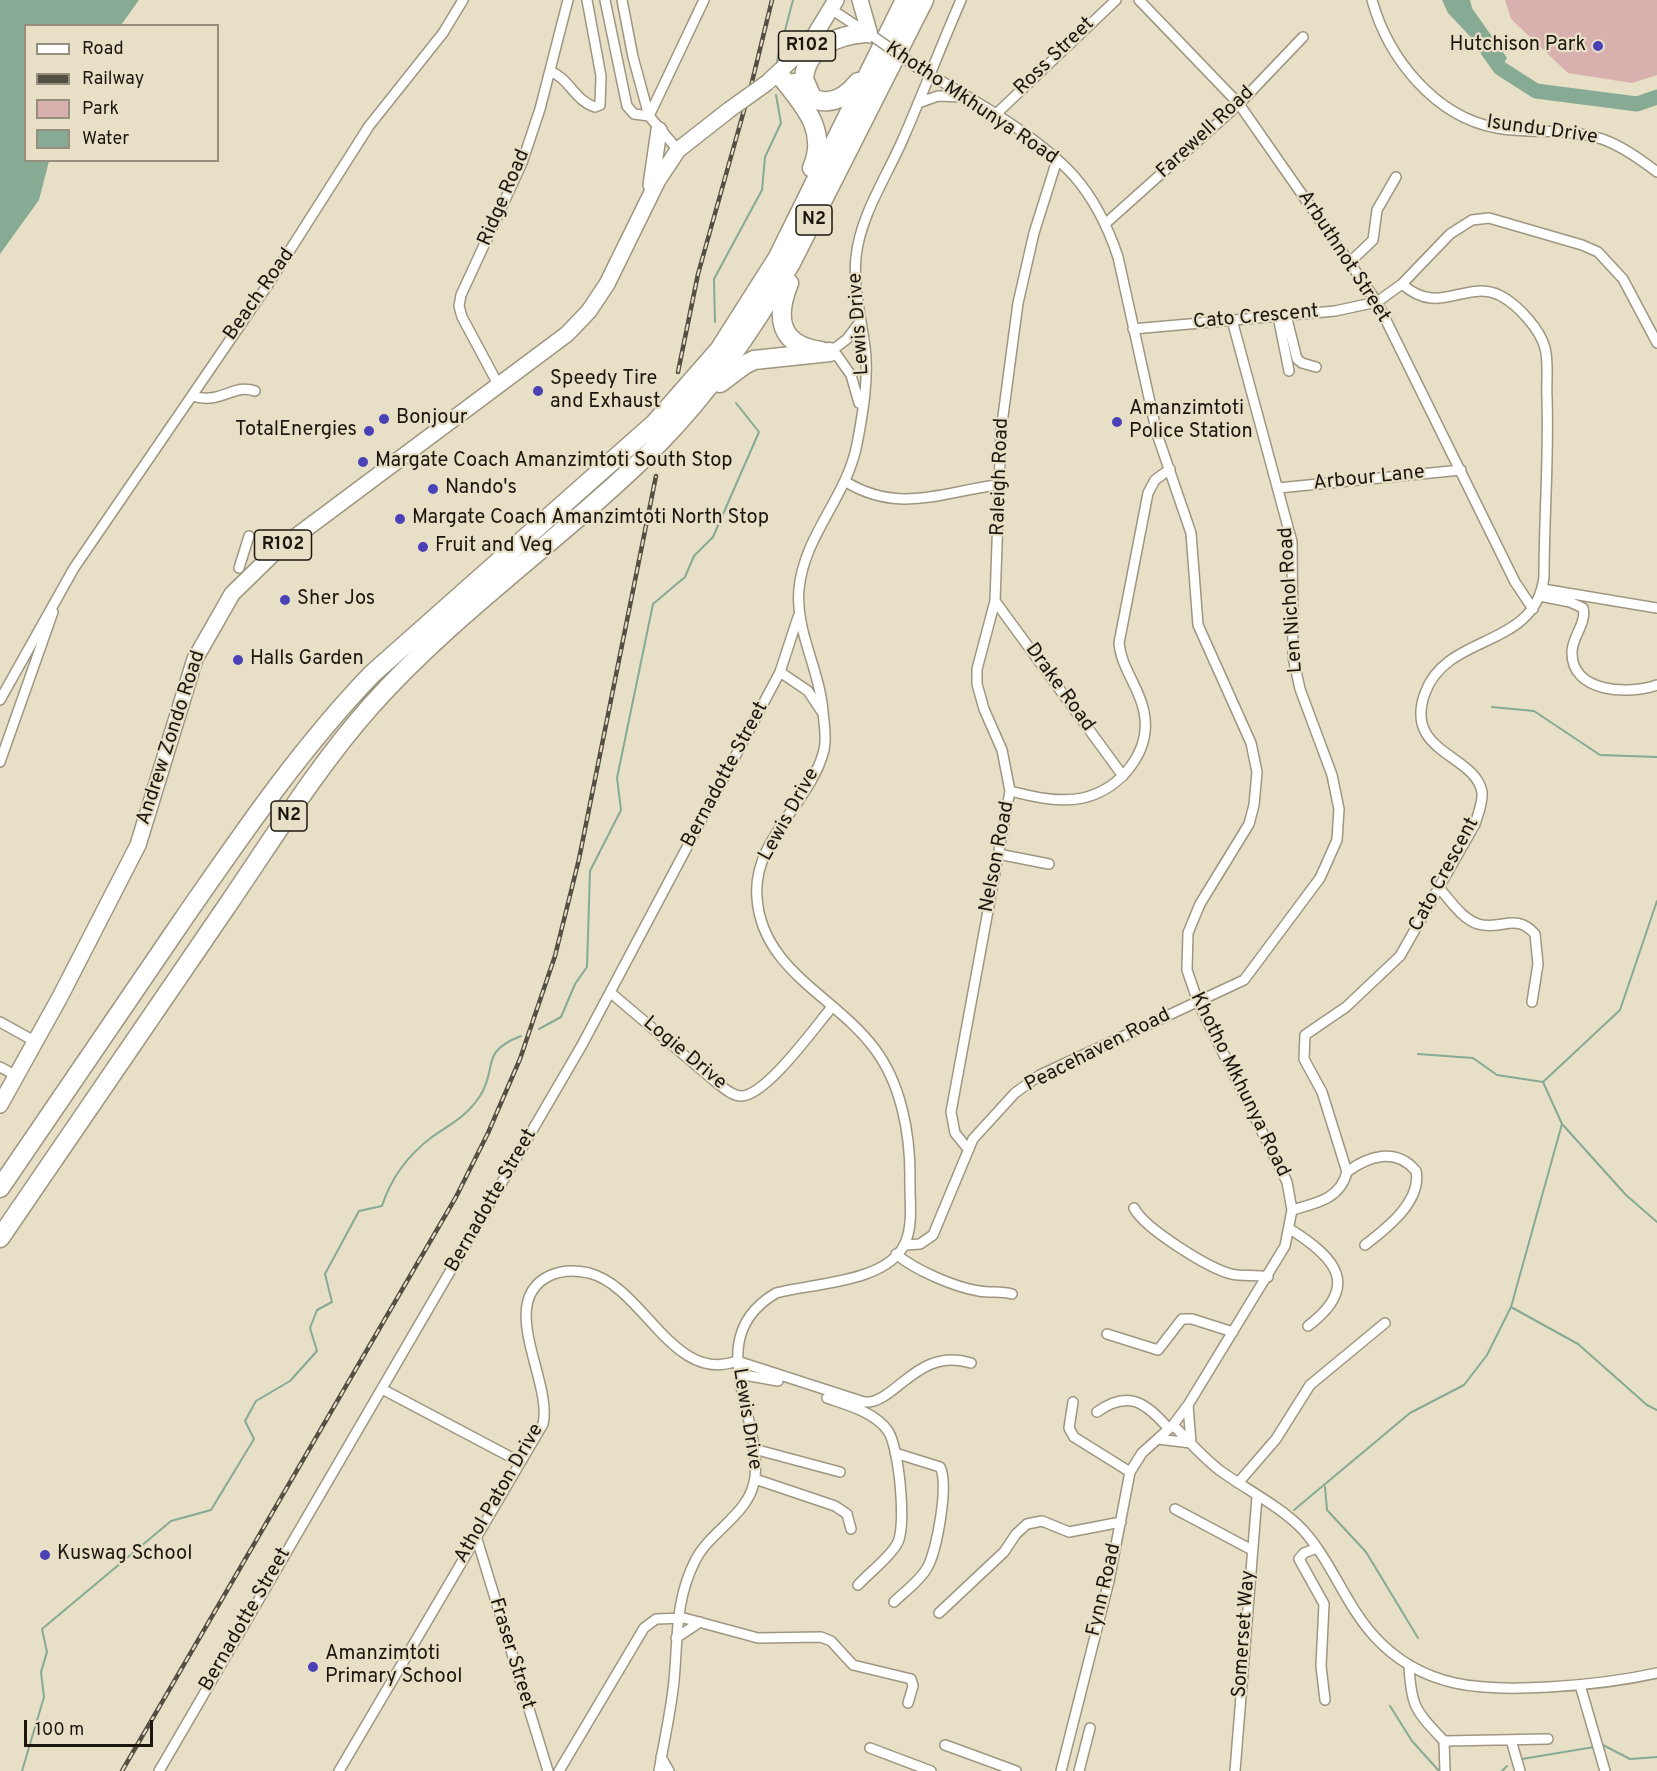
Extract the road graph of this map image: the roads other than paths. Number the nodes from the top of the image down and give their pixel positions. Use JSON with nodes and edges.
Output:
{"nodes":[{"id":1,"x":463,"y":0,"type":"edge"},
{"id":2,"x":568,"y":0,"type":"edge"},
{"id":3,"x":587,"y":0,"type":"edge"},
{"id":4,"x":605,"y":0,"type":"edge"},
{"id":5,"x":622,"y":0,"type":"edge"},
{"id":6,"x":704,"y":0,"type":"edge"},
{"id":7,"x":860,"y":0,"type":"edge"},
{"id":8,"x":905,"y":0,"type":"edge"},
{"id":9,"x":924,"y":0,"type":"edge"},
{"id":10,"x":961,"y":0,"type":"edge"},
{"id":11,"x":1116,"y":0,"type":"edge"},
{"id":12,"x":1139,"y":0,"type":"edge"},
{"id":13,"x":1372,"y":0,"type":"edge"},
{"id":14,"x":834,"y":4,"type":"edge"},
{"id":15,"x":870,"y":35,"type":"junction"},
{"id":16,"x":1302,"y":37,"type":"dead end"},
{"id":17,"x":810,"y":57,"type":"junction"},
{"id":18,"x":875,"y":60,"type":"junction"},
{"id":19,"x":550,"y":71,"type":"junction"},
{"id":20,"x":780,"y":72,"type":"junction"},
{"id":21,"x":929,"y":74,"type":"junction"},
{"id":22,"x":639,"y":80,"type":"junction"},
{"id":23,"x":661,"y":89,"type":"junction"},
{"id":24,"x":966,"y":97,"type":"junction"},
{"id":25,"x":814,"y":98,"type":"junction"},
{"id":26,"x":918,"y":103,"type":"junction"},
{"id":27,"x":1239,"y":104,"type":"junction"},
{"id":28,"x":995,"y":115,"type":"junction"},
{"id":29,"x":649,"y":116,"type":"junction"},
{"id":30,"x":660,"y":130,"type":"junction"},
{"id":31,"x":678,"y":150,"type":"junction"},
{"id":32,"x":1057,"y":160,"type":"junction"},
{"id":33,"x":1657,"y":172,"type":"edge"},
{"id":34,"x":1396,"y":177,"type":"dead end"},
{"id":35,"x":648,"y":199,"type":"junction"},
{"id":36,"x":813,"y":223,"type":"junction"},
{"id":37,"x":1106,"y":224,"type":"junction"},
{"id":38,"x":1350,"y":262,"type":"junction"},
{"id":39,"x":1402,"y":284,"type":"junction"},
{"id":40,"x":759,"y":291,"type":"junction"},
{"id":41,"x":1377,"y":302,"type":"junction"},
{"id":42,"x":1282,"y":316,"type":"junction"},
{"id":43,"x":1232,"y":320,"type":"junction"},
{"id":44,"x":860,"y":322,"type":"junction"},
{"id":45,"x":1133,"y":329,"type":"junction"},
{"id":46,"x":1657,"y":343,"type":"edge"},
{"id":47,"x":832,"y":351,"type":"junction"},
{"id":48,"x":1316,"y":367,"type":"dead end"},
{"id":49,"x":1289,"y":371,"type":"dead end"},
{"id":50,"x":499,"y":386,"type":"junction"},
{"id":51,"x":255,"y":391,"type":"dead end"},
{"id":52,"x":192,"y":396,"type":"junction"},
{"id":53,"x":861,"y":423,"type":"junction"},
{"id":54,"x":663,"y":439,"type":"junction"},
{"id":55,"x":1170,"y":469,"type":"junction"},
{"id":56,"x":1461,"y":470,"type":"junction"},
{"id":57,"x":846,"y":482,"type":"junction"},
{"id":58,"x":997,"y":485,"type":"junction"},
{"id":59,"x":1278,"y":488,"type":"junction"},
{"id":60,"x":249,"y":536,"type":"dead end"},
{"id":61,"x":239,"y":568,"type":"dead end"},
{"id":62,"x":1541,"y":592,"type":"junction"},
{"id":63,"x":59,"y":593,"type":"junction"},
{"id":64,"x":995,"y":601,"type":"junction"},
{"id":65,"x":1657,"y":608,"type":"edge"},
{"id":66,"x":1533,"y":609,"type":"junction"},
{"id":67,"x":798,"y":617,"type":"junction"},
{"id":68,"x":27,"y":648,"type":"junction"},
{"id":69,"x":39,"y":654,"type":"junction"},
{"id":70,"x":780,"y":672,"type":"junction"},
{"id":71,"x":1657,"y":685,"type":"edge"},
{"id":72,"x":0,"y":700,"type":"edge"},
{"id":73,"x":823,"y":714,"type":"junction"},
{"id":74,"x":0,"y":762,"type":"edge"},
{"id":75,"x":1123,"y":776,"type":"junction"},
{"id":76,"x":1010,"y":791,"type":"junction"},
{"id":77,"x":998,"y":854,"type":"junction"},
{"id":78,"x":1049,"y":864,"type":"dead end"},
{"id":79,"x":1440,"y":889,"type":"junction"},
{"id":80,"x":611,"y":993,"type":"junction"},
{"id":81,"x":1198,"y":1002,"type":"junction"},
{"id":82,"x":1532,"y":1002,"type":"dead end"},
{"id":83,"x":832,"y":1007,"type":"junction"},
{"id":84,"x":0,"y":1022,"type":"edge"},
{"id":85,"x":36,"y":1042,"type":"junction"},
{"id":86,"x":0,"y":1067,"type":"edge"},
{"id":87,"x":17,"y":1076,"type":"junction"},
{"id":88,"x":0,"y":1105,"type":"edge"},
{"id":89,"x":968,"y":1149,"type":"junction"},
{"id":90,"x":1347,"y":1172,"type":"junction"},
{"id":91,"x":0,"y":1188,"type":"edge"},
{"id":92,"x":1134,"y":1208,"type":"dead end"},
{"id":93,"x":1292,"y":1210,"type":"junction"},
{"id":94,"x":1290,"y":1229,"type":"junction"},
{"id":95,"x":0,"y":1238,"type":"edge"},
{"id":96,"x":905,"y":1245,"type":"junction"},
{"id":97,"x":1365,"y":1245,"type":"dead end"},
{"id":98,"x":896,"y":1254,"type":"junction"},
{"id":99,"x":1268,"y":1276,"type":"junction"},
{"id":100,"x":1012,"y":1294,"type":"dead end"},
{"id":101,"x":1385,"y":1323,"type":"dead end"},
{"id":102,"x":1308,"y":1326,"type":"dead end"},
{"id":103,"x":1233,"y":1332,"type":"junction"},
{"id":104,"x":1107,"y":1334,"type":"dead end"},
{"id":105,"x":736,"y":1361,"type":"junction"},
{"id":106,"x":971,"y":1363,"type":"dead end"},
{"id":107,"x":739,"y":1374,"type":"junction"},
{"id":108,"x":382,"y":1389,"type":"junction"},
{"id":109,"x":1073,"y":1402,"type":"dead end"},
{"id":110,"x":1188,"y":1405,"type":"junction"},
{"id":111,"x":1097,"y":1412,"type":"dead end"},
{"id":112,"x":1171,"y":1427,"type":"junction"},
{"id":113,"x":1158,"y":1439,"type":"junction"},
{"id":114,"x":1191,"y":1443,"type":"junction"},
{"id":115,"x":754,"y":1449,"type":"junction"},
{"id":116,"x":895,"y":1453,"type":"junction"},
{"id":117,"x":520,"y":1462,"type":"junction"},
{"id":118,"x":840,"y":1472,"type":"dead end"},
{"id":119,"x":1130,"y":1472,"type":"junction"},
{"id":120,"x":755,"y":1479,"type":"junction"},
{"id":121,"x":1238,"y":1483,"type":"junction"},
{"id":122,"x":1257,"y":1497,"type":"junction"},
{"id":123,"x":1175,"y":1509,"type":"dead end"},
{"id":124,"x":1120,"y":1522,"type":"junction"},
{"id":125,"x":851,"y":1529,"type":"dead end"},
{"id":126,"x":476,"y":1536,"type":"junction"},
{"id":127,"x":1317,"y":1548,"type":"junction"},
{"id":128,"x":1252,"y":1550,"type":"junction"},
{"id":129,"x":858,"y":1585,"type":"dead end"},
{"id":130,"x":894,"y":1602,"type":"dead end"},
{"id":131,"x":939,"y":1613,"type":"dead end"},
{"id":132,"x":677,"y":1618,"type":"junction"},
{"id":133,"x":700,"y":1622,"type":"junction"},
{"id":134,"x":676,"y":1638,"type":"junction"},
{"id":135,"x":1409,"y":1665,"type":"junction"},
{"id":136,"x":1657,"y":1673,"type":"edge"},
{"id":137,"x":1580,"y":1685,"type":"junction"},
{"id":138,"x":1325,"y":1700,"type":"dead end"},
{"id":139,"x":908,"y":1703,"type":"dead end"},
{"id":140,"x":1090,"y":1728,"type":"dead end"},
{"id":141,"x":1548,"y":1739,"type":"dead end"},
{"id":142,"x":1511,"y":1740,"type":"junction"},
{"id":143,"x":1444,"y":1741,"type":"junction"},
{"id":144,"x":945,"y":1745,"type":"dead end"},
{"id":145,"x":870,"y":1749,"type":"dead end"},
{"id":146,"x":662,"y":1757,"type":"junction"},
{"id":147,"x":1445,"y":1770,"type":"edge"},
{"id":148,"x":159,"y":1771,"type":"edge"},
{"id":149,"x":339,"y":1771,"type":"edge"},
{"id":150,"x":548,"y":1771,"type":"edge"},
{"id":151,"x":559,"y":1771,"type":"edge"},
{"id":152,"x":659,"y":1771,"type":"edge"},
{"id":153,"x":669,"y":1771,"type":"edge"},
{"id":154,"x":931,"y":1771,"type":"edge"},
{"id":155,"x":1016,"y":1771,"type":"edge"},
{"id":156,"x":1061,"y":1771,"type":"edge"},
{"id":157,"x":1078,"y":1771,"type":"edge"},
{"id":158,"x":1235,"y":1771,"type":"edge"},
{"id":159,"x":1520,"y":1771,"type":"edge"},
{"id":160,"x":1605,"y":1771,"type":"edge"}],
"edges":[{"from":1,"to":52,"type":"street","name":"Beach Road"},
{"from":2,"to":19,"type":"street","name":"Ridge Road"},
{"from":3,"to":19,"type":"street"},
{"from":4,"to":29,"type":"street"},
{"from":5,"to":22,"type":"street"},
{"from":6,"to":23,"type":"street"},
{"from":7,"to":15,"type":"main road"},
{"from":8,"to":18,"type":"highway","number":"N2"},
{"from":9,"to":36,"type":"highway","number":"N2"},
{"from":10,"to":21,"type":"street"},
{"from":11,"to":28,"type":"street","name":"Ross Street"},
{"from":12,"to":27,"type":"street","name":"Arbuthnot Street"},
{"from":13,"to":33,"type":"street","name":"Isundu Drive"},
{"from":14,"to":15,"type":"street","name":"Khotho Mkhunya Road"},
{"from":14,"to":20,"type":"main road","name":"Andrew Zondo Road","number":"R102"},
{"from":15,"to":17,"type":"highway"},
{"from":15,"to":21,"type":"street","name":"Khotho Mkhunya Road","bridge":true},
{"from":16,"to":27,"type":"street","name":"Farewell Road"},
{"from":17,"to":20,"type":"highway"},
{"from":17,"to":25,"type":"highway"},
{"from":18,"to":25,"type":"highway"},
{"from":18,"to":40,"type":"highway","number":"N2"},
{"from":19,"to":50,"type":"street","name":"Ridge Road"},
{"from":20,"to":25,"type":"highway"},
{"from":20,"to":31,"type":"main road","name":"Andrew Zondo Road","number":"R102","bridge":true},
{"from":20,"to":40,"type":"highway"},
{"from":21,"to":24,"type":"street","name":"Khotho Mkhunya Road"},
{"from":21,"to":26,"type":"street","name":"Lewis Drive"},
{"from":22,"to":23,"type":"street"},
{"from":22,"to":29,"type":"street"},
{"from":23,"to":29,"type":"street"},
{"from":24,"to":26,"type":"street"},
{"from":24,"to":28,"type":"street","name":"Khotho Mkhunya Road"},
{"from":26,"to":44,"type":"street","name":"Lewis Drive"},
{"from":27,"to":37,"type":"street","name":"Farewell Road"},
{"from":27,"to":38,"type":"street","name":"Arbuthnot Street"},
{"from":28,"to":32,"type":"street","name":"Khotho Mkhunya Road"},
{"from":29,"to":30,"type":"street"},
{"from":30,"to":31,"type":"street"},
{"from":30,"to":35,"type":"main road"},
{"from":31,"to":35,"type":"main road","name":"Andrew Zondo Road","number":"R102"},
{"from":32,"to":37,"type":"street","name":"Khotho Mkhunya Road"},
{"from":32,"to":58,"type":"street","name":"Raleigh Road"},
{"from":34,"to":38,"type":"street"},
{"from":35,"to":50,"type":"main road","name":"Andrew Zondo Road","number":"R102"},
{"from":36,"to":47,"type":"highway"},
{"from":36,"to":54,"type":"highway","number":"N2"},
{"from":37,"to":45,"type":"street","name":"Khotho Mkhunya Road"},
{"from":38,"to":41,"type":"street","name":"Arbuthnot Street"},
{"from":39,"to":41,"type":"street"},
{"from":39,"to":46,"type":"street"},
{"from":39,"to":62,"type":"street","name":"Cato Crescent"},
{"from":40,"to":91,"type":"highway","number":"N2"},
{"from":41,"to":42,"type":"street","name":"Cato Crescent"},
{"from":41,"to":56,"type":"street","name":"Arbuthnot Street"},
{"from":42,"to":43,"type":"street","name":"Cato Crescent"},
{"from":42,"to":48,"type":"street"},
{"from":42,"to":49,"type":"street"},
{"from":43,"to":45,"type":"street","name":"Cato Crescent"},
{"from":43,"to":59,"type":"street","name":"Len Nichol Road"},
{"from":44,"to":47,"type":"street"},
{"from":44,"to":53,"type":"street","name":"Lewis Drive"},
{"from":45,"to":55,"type":"street","name":"Khotho Mkhunya Road"},
{"from":47,"to":53,"type":"street"},
{"from":47,"to":54,"type":"highway"},
{"from":50,"to":85,"type":"main road","name":"Andrew Zondo Road","number":"R102"},
{"from":51,"to":52,"type":"street"},
{"from":52,"to":63,"type":"street","name":"Beach Road"},
{"from":53,"to":57,"type":"street","name":"Lewis Drive"},
{"from":54,"to":95,"type":"highway","number":"N2"},
{"from":55,"to":75,"type":"street","name":"Nelson Road"},
{"from":55,"to":81,"type":"street","name":"Khotho Mkhunya Road"},
{"from":56,"to":59,"type":"street","name":"Arbour Lane"},
{"from":56,"to":66,"type":"street","name":"Arbuthnot Street"},
{"from":57,"to":58,"type":"street"},
{"from":57,"to":67,"type":"street","name":"Lewis Drive"},
{"from":58,"to":64,"type":"street","name":"Raleigh Road"},
{"from":59,"to":81,"type":"street","name":"Len Nichol Road"},
{"from":60,"to":61,"type":"street"},
{"from":62,"to":65,"type":"street"},
{"from":62,"to":66,"type":"street","name":"Cato Crescent"},
{"from":62,"to":71,"type":"street"},
{"from":63,"to":68,"type":"street","name":"Beach Road"},
{"from":63,"to":69,"type":"street","name":"Beach Road"},
{"from":64,"to":75,"type":"street","name":"Drake Road"},
{"from":64,"to":76,"type":"street","name":"Raleigh Road"},
{"from":66,"to":79,"type":"street","name":"Cato Crescent"},
{"from":67,"to":70,"type":"street","name":"Bernadotte Street"},
{"from":67,"to":73,"type":"street","name":"Lewis Drive"},
{"from":68,"to":69,"type":"street"},
{"from":68,"to":72,"type":"street","name":"Beach Road"},
{"from":69,"to":74,"type":"street","name":"Beach Road"},
{"from":70,"to":73,"type":"street"},
{"from":70,"to":80,"type":"street","name":"Bernadotte Street"},
{"from":73,"to":83,"type":"street","name":"Lewis Drive"},
{"from":75,"to":76,"type":"street","name":"Nelson Road"},
{"from":76,"to":77,"type":"street","name":"Nelson Road"},
{"from":77,"to":78,"type":"street"},
{"from":77,"to":89,"type":"street","name":"Nelson Road"},
{"from":79,"to":82,"type":"street"},
{"from":79,"to":90,"type":"street","name":"Cato Crescent"},
{"from":80,"to":83,"type":"street","name":"Logie Drive"},
{"from":80,"to":108,"type":"street","name":"Bernadotte Street"},
{"from":81,"to":89,"type":"street","name":"Peacehaven Road"},
{"from":81,"to":93,"type":"street","name":"Khotho Mkhunya Road"},
{"from":83,"to":96,"type":"street","name":"Lewis Drive"},
{"from":84,"to":85,"type":"street"},
{"from":85,"to":87,"type":"main road","name":"Andrew Zondo Road","number":"R102"},
{"from":86,"to":87,"type":"street"},
{"from":87,"to":88,"type":"main road","name":"Andrew Zondo Road","number":"R102"},
{"from":89,"to":96,"type":"street","name":"Peacehaven Road"},
{"from":90,"to":93,"type":"street"},
{"from":90,"to":97,"type":"street"},
{"from":92,"to":99,"type":"street"},
{"from":93,"to":94,"type":"street","name":"Khotho Mkhunya Road"},
{"from":94,"to":99,"type":"street","name":"Khotho Mkhunya Road"},
{"from":94,"to":102,"type":"street"},
{"from":96,"to":98,"type":"street","name":"Lewis Drive"},
{"from":98,"to":100,"type":"street"},
{"from":98,"to":105,"type":"street","name":"Lewis Drive"},
{"from":99,"to":103,"type":"street","name":"Khotho Mkhunya Road"},
{"from":101,"to":121,"type":"street"},
{"from":103,"to":104,"type":"street"},
{"from":103,"to":110,"type":"street","name":"Khotho Mkhunya Road"},
{"from":105,"to":106,"type":"street"},
{"from":105,"to":107,"type":"street","name":"Lewis Drive"},
{"from":105,"to":117,"type":"street","name":"Athol Paton Drive"},
{"from":107,"to":115,"type":"street","name":"Lewis Drive"},
{"from":107,"to":116,"type":"street"},
{"from":108,"to":117,"type":"street"},
{"from":108,"to":148,"type":"street","name":"Bernadotte Street"},
{"from":109,"to":119,"type":"street"},
{"from":110,"to":112,"type":"street","name":"Khotho Mkhunya Road"},
{"from":110,"to":114,"type":"street"},
{"from":111,"to":112,"type":"street"},
{"from":112,"to":113,"type":"street","name":"Fynn Road"},
{"from":112,"to":114,"type":"street"},
{"from":113,"to":114,"type":"street"},
{"from":113,"to":119,"type":"street","name":"Fynn Road"},
{"from":114,"to":121,"type":"street"},
{"from":115,"to":118,"type":"street"},
{"from":115,"to":120,"type":"street","name":"Lewis Drive"},
{"from":116,"to":129,"type":"street"},
{"from":116,"to":130,"type":"street"},
{"from":117,"to":126,"type":"street","name":"Athol Paton Drive"},
{"from":119,"to":124,"type":"street","name":"Fynn Road"},
{"from":120,"to":125,"type":"street"},
{"from":120,"to":132,"type":"street","name":"Lewis Drive"},
{"from":121,"to":122,"type":"street"},
{"from":122,"to":127,"type":"street"},
{"from":122,"to":128,"type":"street","name":"Somerset Way"},
{"from":123,"to":128,"type":"street"},
{"from":124,"to":131,"type":"street"},
{"from":124,"to":156,"type":"street","name":"Fynn Road"},
{"from":126,"to":149,"type":"street","name":"Athol Paton Drive"},
{"from":126,"to":150,"type":"street","name":"Fraser Street"},
{"from":127,"to":135,"type":"street"},
{"from":127,"to":138,"type":"street"},
{"from":128,"to":158,"type":"street","name":"Somerset Way"},
{"from":132,"to":133,"type":"street"},
{"from":132,"to":134,"type":"street","name":"Lewis Drive"},
{"from":132,"to":151,"type":"street"},
{"from":133,"to":134,"type":"street"},
{"from":133,"to":139,"type":"street"},
{"from":134,"to":146,"type":"street","name":"Lewis Drive"},
{"from":135,"to":137,"type":"street"},
{"from":135,"to":143,"type":"street"},
{"from":136,"to":137,"type":"street"},
{"from":137,"to":160,"type":"street"},
{"from":140,"to":157,"type":"street"},
{"from":141,"to":142,"type":"street"},
{"from":142,"to":143,"type":"street"},
{"from":142,"to":159,"type":"street"},
{"from":143,"to":147,"type":"street"},
{"from":144,"to":155,"type":"street"},
{"from":145,"to":154,"type":"street"},
{"from":146,"to":152,"type":"street","name":"Lewis Drive"},
{"from":146,"to":153,"type":"street"}]}
